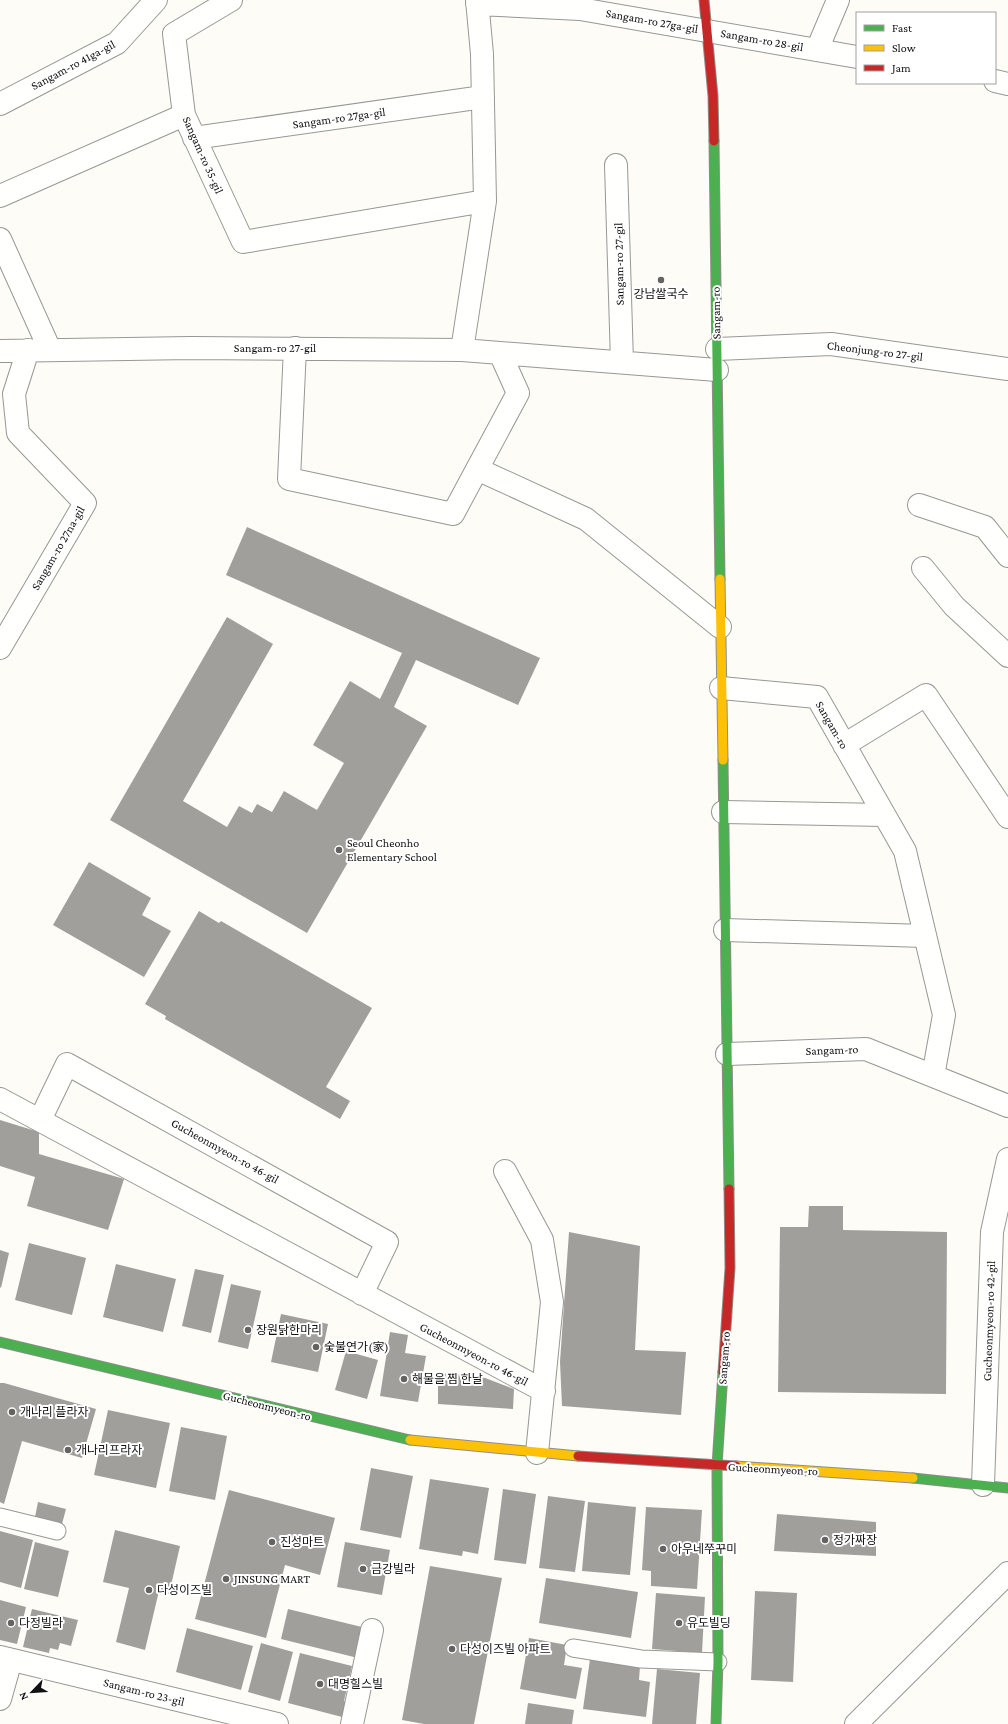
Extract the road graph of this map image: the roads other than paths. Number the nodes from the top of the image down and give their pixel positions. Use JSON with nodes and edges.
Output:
{"nodes":[{"id":1,"x":156,"y":0,"type":"edge"},
{"id":2,"x":231,"y":0,"type":"edge"},
{"id":3,"x":704,"y":0,"type":"edge"},
{"id":4,"x":838,"y":0,"type":"edge"},
{"id":5,"x":477,"y":2,"type":"edge"},
{"id":6,"x":707,"y":30,"type":"junction"},
{"id":7,"x":818,"y":50,"type":"junction"},
{"id":8,"x":856,"y":57,"type":"edge"},
{"id":9,"x":996,"y":81,"type":"edge"},
{"id":10,"x":1008,"y":84,"type":"edge"},
{"id":11,"x":483,"y":97,"type":"junction"},
{"id":12,"x":0,"y":104,"type":"edge"},
{"id":13,"x":184,"y":115,"type":"junction"},
{"id":14,"x":194,"y":138,"type":"junction"},
{"id":15,"x":616,"y":165,"type":"dead end"},
{"id":16,"x":0,"y":196,"type":"edge"},
{"id":17,"x":486,"y":201,"type":"junction"},
{"id":18,"x":0,"y":238,"type":"edge"},
{"id":19,"x":295,"y":348,"type":"junction"},
{"id":20,"x":28,"y":350,"type":"junction"},
{"id":21,"x":50,"y":350,"type":"junction"},
{"id":22,"x":462,"y":350,"type":"junction"},
{"id":23,"x":0,"y":351,"type":"edge"},
{"id":24,"x":500,"y":353,"type":"junction"},
{"id":25,"x":717,"y":360,"type":"junction"},
{"id":26,"x":622,"y":362,"type":"junction"},
{"id":27,"x":1008,"y":369,"type":"edge"},
{"id":28,"x":7,"y":399,"type":"edge"},
{"id":29,"x":477,"y":469,"type":"junction"},
{"id":30,"x":920,"y":505,"type":"dead end"},
{"id":31,"x":1008,"y":556,"type":"edge"},
{"id":32,"x":923,"y":568,"type":"dead end"},
{"id":33,"x":720,"y":627,"type":"junction"},
{"id":34,"x":0,"y":648,"type":"edge"},
{"id":35,"x":1008,"y":656,"type":"edge"},
{"id":36,"x":721,"y":688,"type":"junction"},
{"id":37,"x":844,"y":745,"type":"junction"},
{"id":38,"x":723,"y":812,"type":"junction"},
{"id":39,"x":884,"y":814,"type":"junction"},
{"id":40,"x":1008,"y":817,"type":"edge"},
{"id":41,"x":725,"y":930,"type":"junction"},
{"id":42,"x":925,"y":936,"type":"junction"},
{"id":43,"x":727,"y":1054,"type":"junction"},
{"id":44,"x":933,"y":1076,"type":"junction"},
{"id":45,"x":0,"y":1099,"type":"edge"},
{"id":46,"x":1008,"y":1106,"type":"edge"},
{"id":47,"x":40,"y":1120,"type":"junction"},
{"id":48,"x":1008,"y":1159,"type":"edge"},
{"id":49,"x":505,"y":1171,"type":"dead end"},
{"id":50,"x":362,"y":1294,"type":"junction"},
{"id":51,"x":0,"y":1342,"type":"edge"},
{"id":52,"x":544,"y":1391,"type":"junction"},
{"id":53,"x":537,"y":1453,"type":"junction"},
{"id":54,"x":717,"y":1466,"type":"junction"},
{"id":55,"x":983,"y":1485,"type":"junction"},
{"id":56,"x":1008,"y":1488,"type":"edge"},
{"id":57,"x":0,"y":1517,"type":"edge"},
{"id":58,"x":57,"y":1531,"type":"dead end"},
{"id":59,"x":1008,"y":1573,"type":"edge"},
{"id":60,"x":372,"y":1630,"type":"dead end"},
{"id":61,"x":573,"y":1648,"type":"dead end"},
{"id":62,"x":6,"y":1658,"type":"edge"},
{"id":63,"x":718,"y":1662,"type":"junction"},
{"id":64,"x":0,"y":1699,"type":"edge"},
{"id":65,"x":277,"y":1724,"type":"edge"},
{"id":66,"x":352,"y":1724,"type":"edge"},
{"id":67,"x":716,"y":1724,"type":"edge"},
{"id":68,"x":856,"y":1724,"type":"edge"}],
"edges":[{"from":1,"to":12,"type":"street","name":"Sangam-ro 41ga-gil"},
{"from":2,"to":13,"type":"street","name":"Sangam-ro 35-gil"},
{"from":3,"to":6,"type":"street","name":"Sangam-ro"},
{"from":4,"to":7,"type":"street","name":"Sangam-ro 28-gil"},
{"from":5,"to":6,"type":"street","name":"Sangam-ro 27ga-gil"},
{"from":5,"to":11,"type":"street","name":"Sangam-ro 27ga-gil"},
{"from":6,"to":7,"type":"street","name":"Sangam-ro 28-gil"},
{"from":6,"to":25,"type":"street","name":"Sangam-ro"},
{"from":7,"to":8,"type":"street","name":"Sangam-ro 28-gil"},
{"from":9,"to":10,"type":"street"},
{"from":11,"to":14,"type":"street","name":"Sangam-ro 27ga-gil"},
{"from":11,"to":17,"type":"street","name":"Sangam-ro 27ga-gil"},
{"from":13,"to":14,"type":"street","name":"Sangam-ro 35-gil"},
{"from":13,"to":16,"type":"street"},
{"from":14,"to":17,"type":"street","name":"Sangam-ro 35-gil"},
{"from":15,"to":26,"type":"street","name":"Sangam-ro 27-gil"},
{"from":17,"to":22,"type":"street","name":"Sangam-ro 27ga-gil"},
{"from":18,"to":21,"type":"street"},
{"from":19,"to":21,"type":"street","name":"Sangam-ro 27-gil"},
{"from":19,"to":22,"type":"street","name":"Sangam-ro 27-gil"},
{"from":19,"to":29,"type":"street"},
{"from":20,"to":21,"type":"street","name":"Sangam-ro 27-gil"},
{"from":20,"to":23,"type":"street","name":"Sangam-ro 27-gil"},
{"from":20,"to":28,"type":"street","name":"Sangam-ro 27na-gil"},
{"from":22,"to":24,"type":"street","name":"Sangam-ro 27-gil"},
{"from":24,"to":26,"type":"street","name":"Sangam-ro 27-gil"},
{"from":24,"to":29,"type":"street"},
{"from":25,"to":26,"type":"street","name":"Sangam-ro 27-gil"},
{"from":25,"to":27,"type":"street","name":"Cheonjung-ro 27-gil"},
{"from":25,"to":33,"type":"street","name":"Sangam-ro"},
{"from":28,"to":34,"type":"street","name":"Sangam-ro 27na-gil"},
{"from":29,"to":33,"type":"street"},
{"from":30,"to":31,"type":"street"},
{"from":32,"to":35,"type":"street"},
{"from":33,"to":36,"type":"street","name":"Sangam-ro"},
{"from":36,"to":37,"type":"street","name":"Sangam-ro"},
{"from":36,"to":38,"type":"street","name":"Sangam-ro"},
{"from":37,"to":39,"type":"street","name":"Sangam-ro"},
{"from":37,"to":40,"type":"street"},
{"from":38,"to":39,"type":"street"},
{"from":38,"to":41,"type":"street","name":"Sangam-ro"},
{"from":39,"to":42,"type":"street","name":"Sangam-ro"},
{"from":41,"to":42,"type":"street"},
{"from":41,"to":43,"type":"street","name":"Sangam-ro"},
{"from":42,"to":44,"type":"street","name":"Sangam-ro"},
{"from":43,"to":44,"type":"street","name":"Sangam-ro"},
{"from":43,"to":54,"type":"street","name":"Sangam-ro"},
{"from":44,"to":46,"type":"street","name":"Sangam-ro"},
{"from":45,"to":47,"type":"street","name":"Gucheonmyeon-ro 46-gil"},
{"from":47,"to":50,"type":"street","name":"Gucheonmyeon-ro 46-gil"},
{"from":47,"to":50,"type":"street","name":"Gucheonmyeon-ro 46-gil"},
{"from":48,"to":55,"type":"street","name":"Gucheonmyeon-ro 42-gil"},
{"from":49,"to":52,"type":"street"},
{"from":50,"to":52,"type":"street","name":"Gucheonmyeon-ro 46-gil"},
{"from":51,"to":53,"type":"street","name":"Gucheonmyeon-ro"},
{"from":52,"to":53,"type":"street"},
{"from":53,"to":54,"type":"street","name":"Gucheonmyeon-ro"},
{"from":54,"to":55,"type":"street","name":"Gucheonmyeon-ro"},
{"from":54,"to":63,"type":"street","name":"Sangam-ro"},
{"from":55,"to":56,"type":"street","name":"Gucheonmyeon-ro"},
{"from":57,"to":58,"type":"lane"},
{"from":59,"to":68,"type":"street"},
{"from":60,"to":66,"type":"street"},
{"from":61,"to":63,"type":"lane"},
{"from":62,"to":64,"type":"street","name":"Sangam-ro 23-gil"},
{"from":62,"to":65,"type":"street","name":"Sangam-ro 23-gil"},
{"from":63,"to":67,"type":"street","name":"Sangam-ro"}]}
